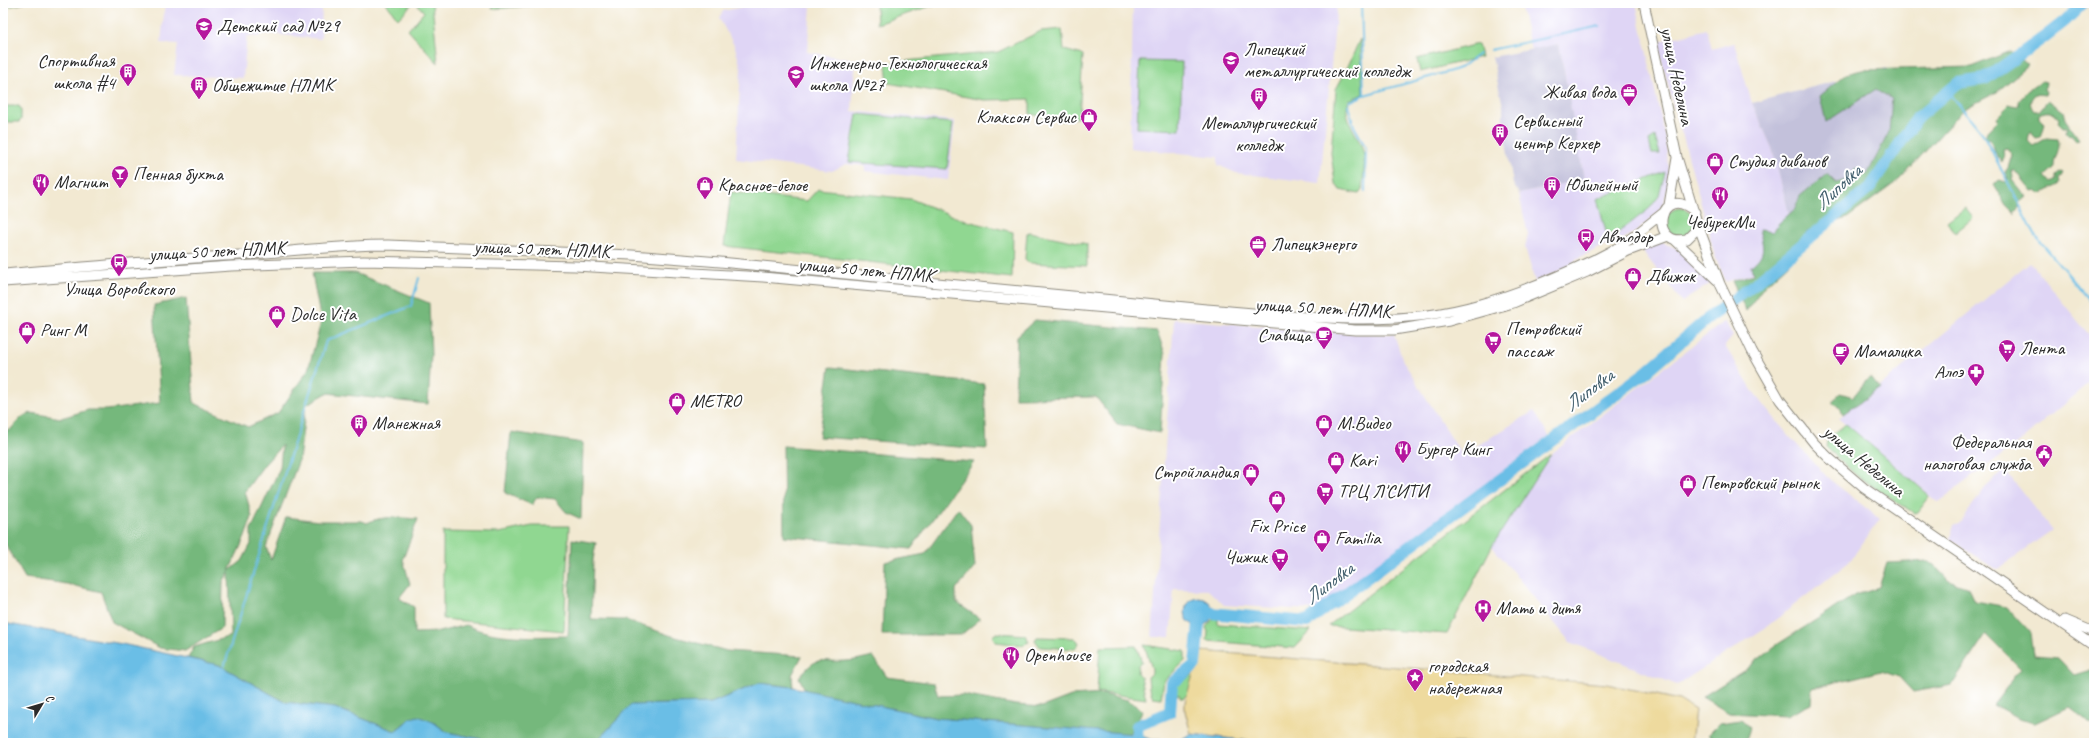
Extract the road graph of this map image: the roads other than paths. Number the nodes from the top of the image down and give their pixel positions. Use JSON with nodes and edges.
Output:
{"nodes":[{"id":1,"x":1644,"y":3,"type":"edge"},
{"id":2,"x":1677,"y":157,"type":"junction"},
{"id":3,"x":1666,"y":209,"type":"junction"},
{"id":4,"x":1695,"y":212,"type":"junction"},
{"id":5,"x":1698,"y":222,"type":"junction"},
{"id":6,"x":1672,"y":238,"type":"junction"},
{"id":7,"x":632,"y":256,"type":"junction"},
{"id":8,"x":615,"y":268,"type":"junction"},
{"id":9,"x":3,"y":274,"type":"edge"},
{"id":10,"x":3,"y":282,"type":"edge"},
{"id":11,"x":1719,"y":283,"type":"junction"},
{"id":12,"x":1091,"y":299,"type":"junction"},
{"id":13,"x":1079,"y":307,"type":"junction"},
{"id":14,"x":2047,"y":612,"type":"junction"},
{"id":15,"x":2094,"y":632,"type":"edge"},
{"id":16,"x":2094,"y":646,"type":"edge"}],
"edges":[{"from":1,"to":2,"type":"main road","name":"улица Неделина"},
{"from":2,"to":3,"type":"main road"},
{"from":2,"to":4,"type":"main road","name":"улица Неделина"},
{"from":3,"to":4,"type":"main road"},
{"from":3,"to":6,"type":"main road"},
{"from":3,"to":12,"type":"main road","name":"улица 50 лет НЛМК"},
{"from":4,"to":5,"type":"main road"},
{"from":5,"to":6,"type":"main road"},
{"from":5,"to":11,"type":"main road"},
{"from":6,"to":11,"type":"main road"},
{"from":6,"to":13,"type":"main road","name":"улица 50 лет НЛМК"},
{"from":7,"to":8,"type":"main road"},
{"from":7,"to":9,"type":"main road","name":"улица 50 лет НЛМК"},
{"from":7,"to":12,"type":"main road","name":"улица 50 лет НЛМК"},
{"from":8,"to":10,"type":"main road","name":"улица 50 лет НЛМК"},
{"from":8,"to":13,"type":"main road","name":"улица 50 лет НЛМК"},
{"from":11,"to":14,"type":"main road","name":"улица Неделина"},
{"from":12,"to":13,"type":"main road"},
{"from":14,"to":15,"type":"main road"},
{"from":14,"to":16,"type":"main road"}]}
